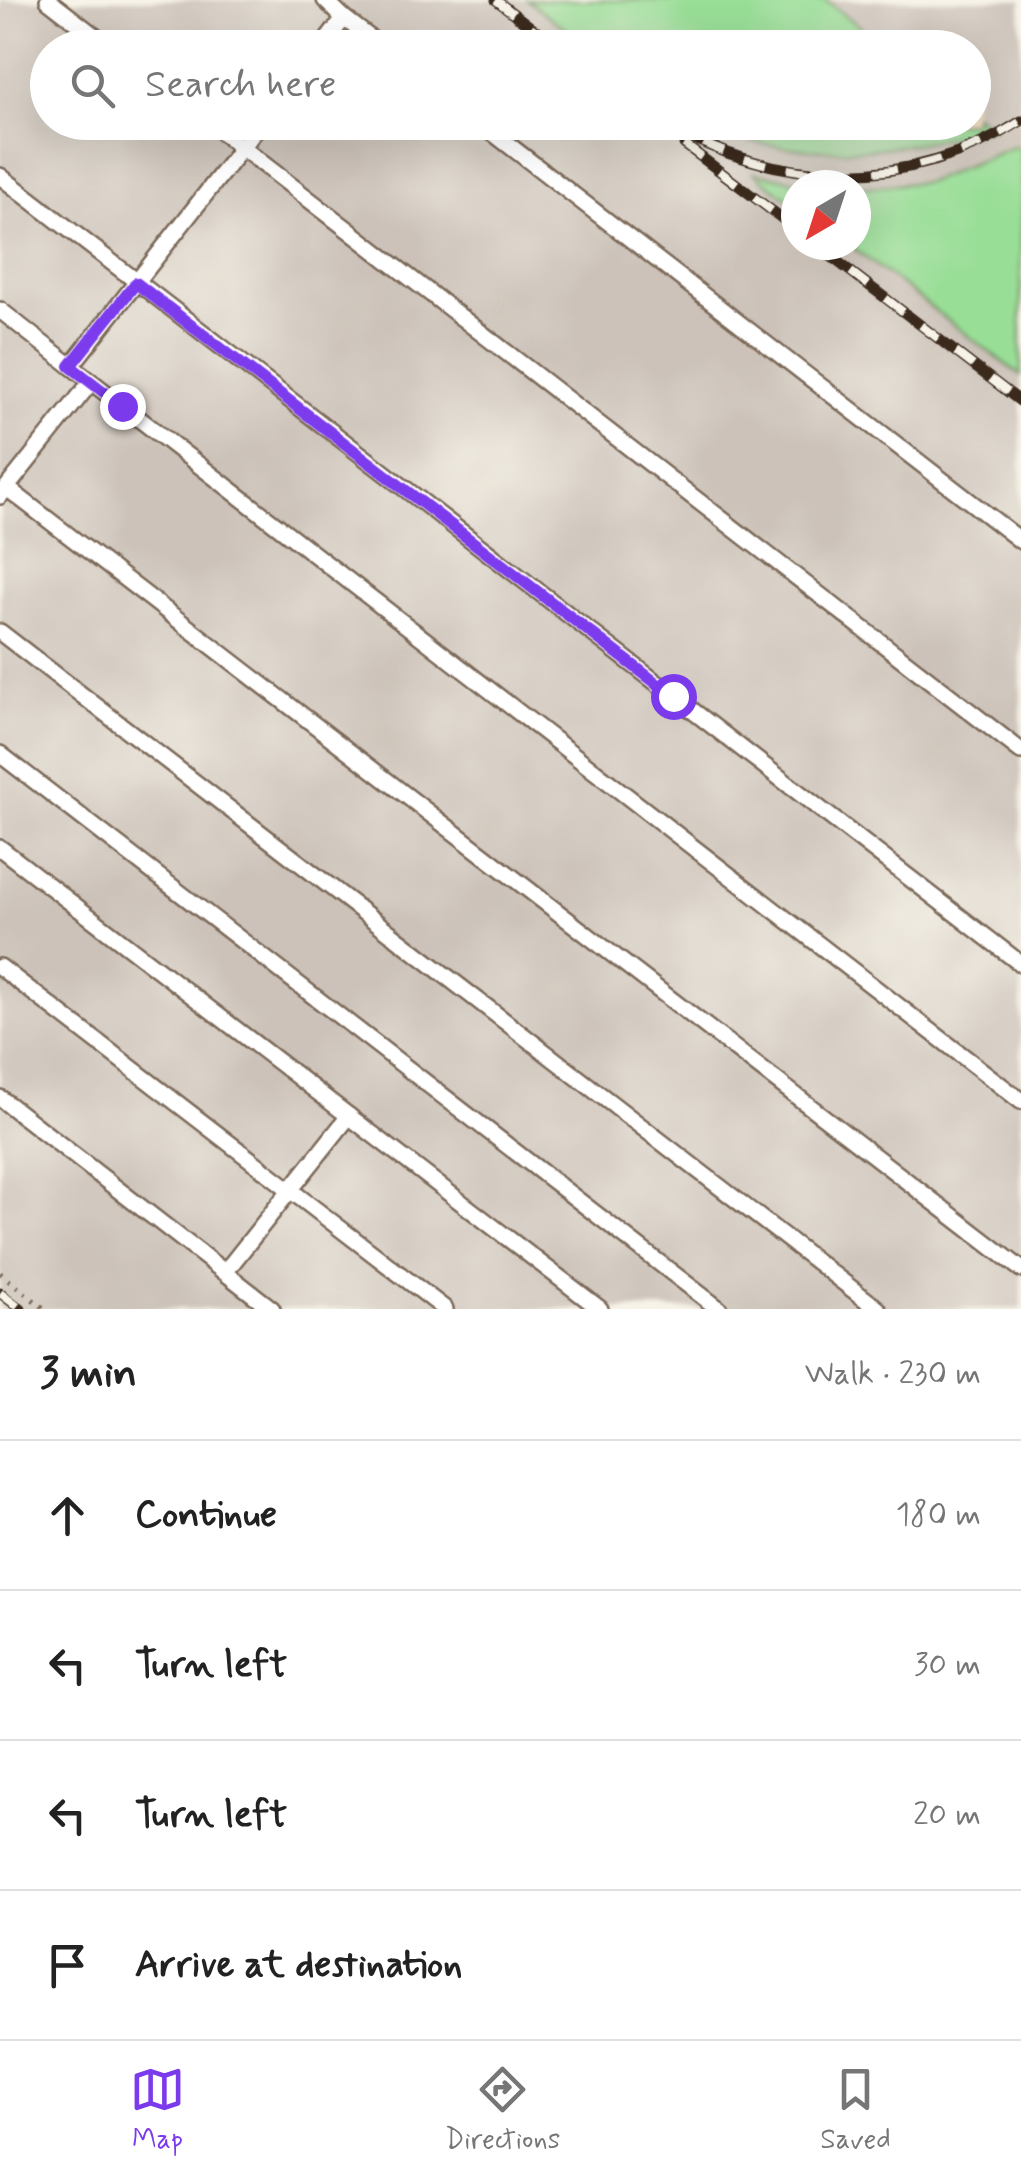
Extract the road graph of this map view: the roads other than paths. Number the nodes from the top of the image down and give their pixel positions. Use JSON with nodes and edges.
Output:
{"nodes":[{"id":1,"x":48,"y":0,"type":"edge"},
{"id":2,"x":326,"y":0,"type":"edge"},
{"id":3,"x":344,"y":18,"type":"junction"},
{"id":4,"x":87,"y":30,"type":"edge"},
{"id":5,"x":335,"y":30,"type":"edge"},
{"id":6,"x":359,"y":30,"type":"edge"},
{"id":7,"x":232,"y":140,"type":"edge"},
{"id":8,"x":248,"y":140,"type":"edge"},
{"id":9,"x":503,"y":140,"type":"edge"},
{"id":10,"x":242,"y":148,"type":"junction"},
{"id":11,"x":0,"y":176,"type":"edge"},
{"id":12,"x":136,"y":283,"type":"junction"},
{"id":13,"x":0,"y":310,"type":"edge"},
{"id":14,"x":70,"y":366,"type":"junction"},
{"id":15,"x":91,"y":382,"type":"junction"},
{"id":16,"x":3,"y":492,"type":"edge"},
{"id":17,"x":1021,"y":542,"type":"edge"},
{"id":18,"x":0,"y":632,"type":"edge"},
{"id":19,"x":1021,"y":751,"type":"edge"},
{"id":20,"x":0,"y":754,"type":"edge"},
{"id":21,"x":0,"y":848,"type":"edge"},
{"id":22,"x":1021,"y":964,"type":"edge"},
{"id":23,"x":0,"y":966,"type":"edge"},
{"id":24,"x":0,"y":1098,"type":"edge"},
{"id":25,"x":1021,"y":1102,"type":"edge"},
{"id":26,"x":349,"y":1116,"type":"junction"},
{"id":27,"x":290,"y":1190,"type":"junction"},
{"id":28,"x":1021,"y":1269,"type":"edge"},
{"id":29,"x":225,"y":1272,"type":"junction"},
{"id":30,"x":272,"y":1309,"type":"edge"},
{"id":31,"x":445,"y":1309,"type":"edge"},
{"id":32,"x":600,"y":1309,"type":"edge"},
{"id":33,"x":720,"y":1309,"type":"edge"},
{"id":34,"x":878,"y":1309,"type":"edge"}],
"edges":[{"from":1,"to":4,"type":"lane"},
{"from":2,"to":3,"type":"lane"},
{"from":3,"to":5,"type":"lane"},
{"from":3,"to":6,"type":"lane"},
{"from":7,"to":10,"type":"lane"},
{"from":8,"to":10,"type":"lane"},
{"from":9,"to":17,"type":"lane"},
{"from":10,"to":12,"type":"lane"},
{"from":10,"to":19,"type":"lane"},
{"from":11,"to":12,"type":"lane"},
{"from":12,"to":14,"type":"lane"},
{"from":12,"to":22,"type":"lane"},
{"from":13,"to":14,"type":"lane"},
{"from":14,"to":15,"type":"lane"},
{"from":15,"to":16,"type":"lane"},
{"from":15,"to":25,"type":"lane"},
{"from":16,"to":28,"type":"lane"},
{"from":18,"to":34,"type":"lane"},
{"from":20,"to":33,"type":"lane"},
{"from":21,"to":26,"type":"lane"},
{"from":23,"to":27,"type":"lane"},
{"from":24,"to":29,"type":"lane"},
{"from":26,"to":27,"type":"lane"},
{"from":26,"to":32,"type":"lane"},
{"from":27,"to":29,"type":"lane"},
{"from":27,"to":31,"type":"lane"},
{"from":29,"to":30,"type":"lane"}]}
